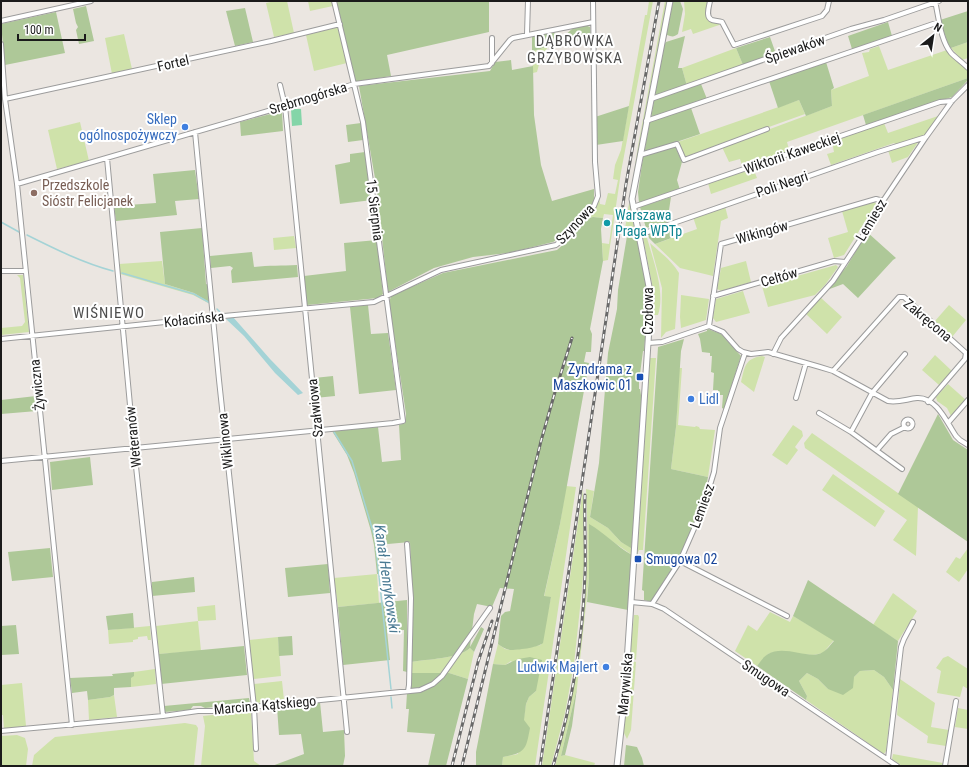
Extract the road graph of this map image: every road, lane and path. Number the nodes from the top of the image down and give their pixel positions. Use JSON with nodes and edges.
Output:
{"nodes":[{"id":1,"x":91,"y":1,"type":"edge"},
{"id":2,"x":334,"y":1,"type":"edge"},
{"id":3,"x":528,"y":1,"type":"edge"},
{"id":4,"x":593,"y":1,"type":"edge"},
{"id":5,"x":670,"y":1,"type":"edge"},
{"id":6,"x":710,"y":1,"type":"edge"},
{"id":7,"x":829,"y":1,"type":"edge"},
{"id":8,"x":937,"y":1,"type":"edge"},
{"id":9,"x":79,"y":2,"type":"edge"},
{"id":10,"x":1,"y":21,"type":"edge"},
{"id":11,"x":593,"y":22,"type":"junction"},
{"id":12,"x":939,"y":22,"type":"junction"},
{"id":13,"x":340,"y":24,"type":"junction"},
{"id":14,"x":527,"y":34,"type":"junction"},
{"id":15,"x":492,"y":38,"type":"dead end"},
{"id":16,"x":1,"y":44,"type":"edge"},
{"id":17,"x":492,"y":64,"type":"junction"},
{"id":18,"x":968,"y":68,"type":"edge"},
{"id":19,"x":354,"y":84,"type":"junction"},
{"id":20,"x":280,"y":85,"type":"dead end"},
{"id":21,"x":968,"y":85,"type":"edge"},
{"id":22,"x":5,"y":99,"type":"junction"},
{"id":23,"x":651,"y":99,"type":"junction"},
{"id":24,"x":952,"y":101,"type":"junction"},
{"id":25,"x":285,"y":106,"type":"junction"},
{"id":26,"x":646,"y":121,"type":"junction"},
{"id":27,"x":767,"y":129,"type":"dead end"},
{"id":28,"x":195,"y":132,"type":"junction"},
{"id":29,"x":926,"y":137,"type":"junction"},
{"id":30,"x":640,"y":156,"type":"junction"},
{"id":31,"x":107,"y":158,"type":"junction"},
{"id":32,"x":17,"y":184,"type":"junction"},
{"id":33,"x":883,"y":200,"type":"junction"},
{"id":34,"x":633,"y":207,"type":"junction"},
{"id":35,"x":639,"y":235,"type":"junction"},
{"id":36,"x":845,"y":262,"type":"junction"},
{"id":37,"x":1,"y":271,"type":"edge"},
{"id":38,"x":25,"y":271,"type":"junction"},
{"id":39,"x":386,"y":296,"type":"junction"},
{"id":40,"x":713,"y":296,"type":"junction"},
{"id":41,"x":304,"y":308,"type":"junction"},
{"id":42,"x":213,"y":317,"type":"junction"},
{"id":43,"x":123,"y":326,"type":"junction"},
{"id":44,"x":709,"y":326,"type":"junction"},
{"id":45,"x":32,"y":336,"type":"junction"},
{"id":46,"x":1,"y":339,"type":"edge"},
{"id":47,"x":648,"y":343,"type":"junction"},
{"id":48,"x":745,"y":353,"type":"junction"},
{"id":49,"x":773,"y":354,"type":"junction"},
{"id":50,"x":905,"y":354,"type":"dead end"},
{"id":51,"x":806,"y":363,"type":"junction"},
{"id":52,"x":833,"y":371,"type":"junction"},
{"id":53,"x":872,"y":393,"type":"junction"},
{"id":54,"x":796,"y":398,"type":"dead end"},
{"id":55,"x":968,"y":400,"type":"edge"},
{"id":56,"x":928,"y":402,"type":"junction"},
{"id":57,"x":819,"y":413,"type":"dead end"},
{"id":58,"x":948,"y":423,"type":"junction"},
{"id":59,"x":905,"y":427,"type":"dead end"},
{"id":60,"x":317,"y":429,"type":"junction"},
{"id":61,"x":851,"y":432,"type":"junction"},
{"id":62,"x":225,"y":440,"type":"junction"},
{"id":63,"x":968,"y":446,"type":"edge"},
{"id":64,"x":134,"y":448,"type":"junction"},
{"id":65,"x":877,"y":450,"type":"junction"},
{"id":66,"x":44,"y":456,"type":"junction"},
{"id":67,"x":1,"y":461,"type":"edge"},
{"id":68,"x":902,"y":469,"type":"dead end"},
{"id":69,"x":407,"y":544,"type":"dead end"},
{"id":70,"x":680,"y":561,"type":"junction"},
{"id":71,"x":631,"y":602,"type":"junction"},
{"id":72,"x":652,"y":604,"type":"junction"},
{"id":73,"x":490,"y":608,"type":"dead end"},
{"id":74,"x":787,"y":616,"type":"dead end"},
{"id":75,"x":913,"y":622,"type":"dead end"},
{"id":76,"x":408,"y":691,"type":"junction"},
{"id":77,"x":344,"y":697,"type":"junction"},
{"id":78,"x":956,"y":701,"type":"dead end"},
{"id":79,"x":254,"y":707,"type":"junction"},
{"id":80,"x":163,"y":716,"type":"junction"},
{"id":81,"x":72,"y":725,"type":"junction"},
{"id":82,"x":1,"y":731,"type":"edge"},
{"id":83,"x":347,"y":732,"type":"dead end"},
{"id":84,"x":256,"y":750,"type":"dead end"},
{"id":85,"x":888,"y":759,"type":"junction"},
{"id":86,"x":617,"y":766,"type":"edge"},
{"id":87,"x":897,"y":766,"type":"edge"},
{"id":88,"x":945,"y":766,"type":"edge"}],
"edges":[{"from":1,"to":9,"type":"street"},
{"from":2,"to":13,"type":"street","name":"15 Sierpnia"},
{"from":3,"to":14,"type":"street"},
{"from":4,"to":11,"type":"street","name":"Szynowa"},
{"from":5,"to":23,"type":"street","name":"Czołowa"},
{"from":6,"to":7,"type":"street"},
{"from":8,"to":12,"type":"street"},
{"from":8,"to":23,"type":"street","name":"Śpiewaków"},
{"from":9,"to":10,"type":"street"},
{"from":11,"to":14,"type":"street"},
{"from":11,"to":39,"type":"street","name":"Szynowa"},
{"from":12,"to":18,"type":"street"},
{"from":12,"to":26,"type":"street"},
{"from":13,"to":19,"type":"street","name":"15 Sierpnia"},
{"from":13,"to":22,"type":"street","name":"Fortel"},
{"from":14,"to":17,"type":"street"},
{"from":15,"to":17,"type":"street"},
{"from":16,"to":22,"type":"street","name":"Żywiczna"},
{"from":17,"to":19,"type":"street","name":"Srebrnogórska"},
{"from":19,"to":25,"type":"street","name":"Srebrnogórska"},
{"from":19,"to":39,"type":"street","name":"15 Sierpnia"},
{"from":20,"to":25,"type":"street","name":"Szałwiowa"},
{"from":21,"to":24,"type":"street","name":"Lemiesz"},
{"from":22,"to":32,"type":"street","name":"Żywiczna"},
{"from":23,"to":26,"type":"street","name":"Czołowa"},
{"from":24,"to":29,"type":"street","name":"Lemiesz"},
{"from":24,"to":34,"type":"street","name":"Wiktorii Kaweckiej"},
{"from":25,"to":28,"type":"street","name":"Srebrnogórska"},
{"from":25,"to":41,"type":"street","name":"Szałwiowa"},
{"from":26,"to":30,"type":"street","name":"Czołowa"},
{"from":27,"to":30,"type":"street"},
{"from":28,"to":31,"type":"street","name":"Srebrnogórska"},
{"from":28,"to":42,"type":"street","name":"Wiklinowa"},
{"from":29,"to":33,"type":"street","name":"Lemiesz"},
{"from":29,"to":35,"type":"street","name":"Poli Negri"},
{"from":30,"to":34,"type":"street","name":"Czołowa"},
{"from":31,"to":32,"type":"street","name":"Srebrnogórska"},
{"from":31,"to":43,"type":"street","name":"Weteranów"},
{"from":32,"to":38,"type":"street","name":"Żywiczna"},
{"from":33,"to":36,"type":"street","name":"Lemiesz"},
{"from":33,"to":40,"type":"street","name":"Wikingów"},
{"from":34,"to":35,"type":"street","name":"Czołowa"},
{"from":35,"to":47,"type":"street","name":"Czołowa"},
{"from":36,"to":40,"type":"street","name":"Celtów"},
{"from":36,"to":49,"type":"street","name":"Lemiesz"},
{"from":37,"to":38,"type":"street"},
{"from":38,"to":45,"type":"street","name":"Żywiczna"},
{"from":39,"to":41,"type":"street","name":"Kołacińska"},
{"from":39,"to":60,"type":"street","name":"15 Sierpnia"},
{"from":40,"to":44,"type":"street","name":"Wikingów"},
{"from":41,"to":42,"type":"street","name":"Kołacińska"},
{"from":41,"to":60,"type":"street","name":"Szałwiowa"},
{"from":42,"to":43,"type":"street","name":"Kołacińska"},
{"from":42,"to":62,"type":"street","name":"Wiklinowa"},
{"from":43,"to":45,"type":"street","name":"Kołacińska"},
{"from":43,"to":64,"type":"street","name":"Weteranów"},
{"from":44,"to":47,"type":"street"},
{"from":44,"to":48,"type":"street"},
{"from":45,"to":46,"type":"street","name":"Kołacińska"},
{"from":45,"to":66,"type":"street","name":"Żywiczna"},
{"from":47,"to":71,"type":"street","name":"Czołowa"},
{"from":48,"to":49,"type":"street"},
{"from":48,"to":70,"type":"street","name":"Lemiesz"},
{"from":49,"to":51,"type":"street"},
{"from":50,"to":53,"type":"street"},
{"from":51,"to":52,"type":"street"},
{"from":51,"to":54,"type":"street"},
{"from":52,"to":53,"type":"street"},
{"from":52,"to":56,"type":"street","name":"Zakręcona"},
{"from":53,"to":56,"type":"street"},
{"from":53,"to":61,"type":"street"},
{"from":55,"to":58,"type":"street"},
{"from":56,"to":58,"type":"street"},
{"from":57,"to":61,"type":"street"},
{"from":58,"to":63,"type":"street"},
{"from":59,"to":65,"type":"street"},
{"from":60,"to":62,"type":"street"},
{"from":60,"to":77,"type":"street","name":"Szałwiowa"},
{"from":61,"to":65,"type":"street"},
{"from":62,"to":64,"type":"street"},
{"from":62,"to":79,"type":"street","name":"Wiklinowa"},
{"from":64,"to":66,"type":"street"},
{"from":64,"to":80,"type":"street","name":"Weteranów"},
{"from":65,"to":68,"type":"street"},
{"from":66,"to":67,"type":"street"},
{"from":66,"to":81,"type":"street","name":"Żywiczna"},
{"from":69,"to":76,"type":"street"},
{"from":70,"to":72,"type":"street","name":"Lemiesz"},
{"from":70,"to":74,"type":"street"},
{"from":71,"to":72,"type":"street","name":"Smugowa"},
{"from":71,"to":86,"type":"street","name":"Marywilska"},
{"from":72,"to":85,"type":"street","name":"Smugowa"},
{"from":73,"to":76,"type":"street","name":"Marcina Kątskiego"},
{"from":75,"to":85,"type":"street"},
{"from":76,"to":77,"type":"street","name":"Marcina Kątskiego"},
{"from":77,"to":79,"type":"street","name":"Marcina Kątskiego"},
{"from":77,"to":83,"type":"street","name":"Szałwiowa"},
{"from":78,"to":88,"type":"street"},
{"from":79,"to":80,"type":"street","name":"Marcina Kątskiego"},
{"from":79,"to":84,"type":"street","name":"Wiklinowa"},
{"from":80,"to":81,"type":"street","name":"Marcina Kątskiego"},
{"from":81,"to":82,"type":"street","name":"Marcina Kątskiego"},
{"from":85,"to":87,"type":"street","name":"Smugowa"}]}
